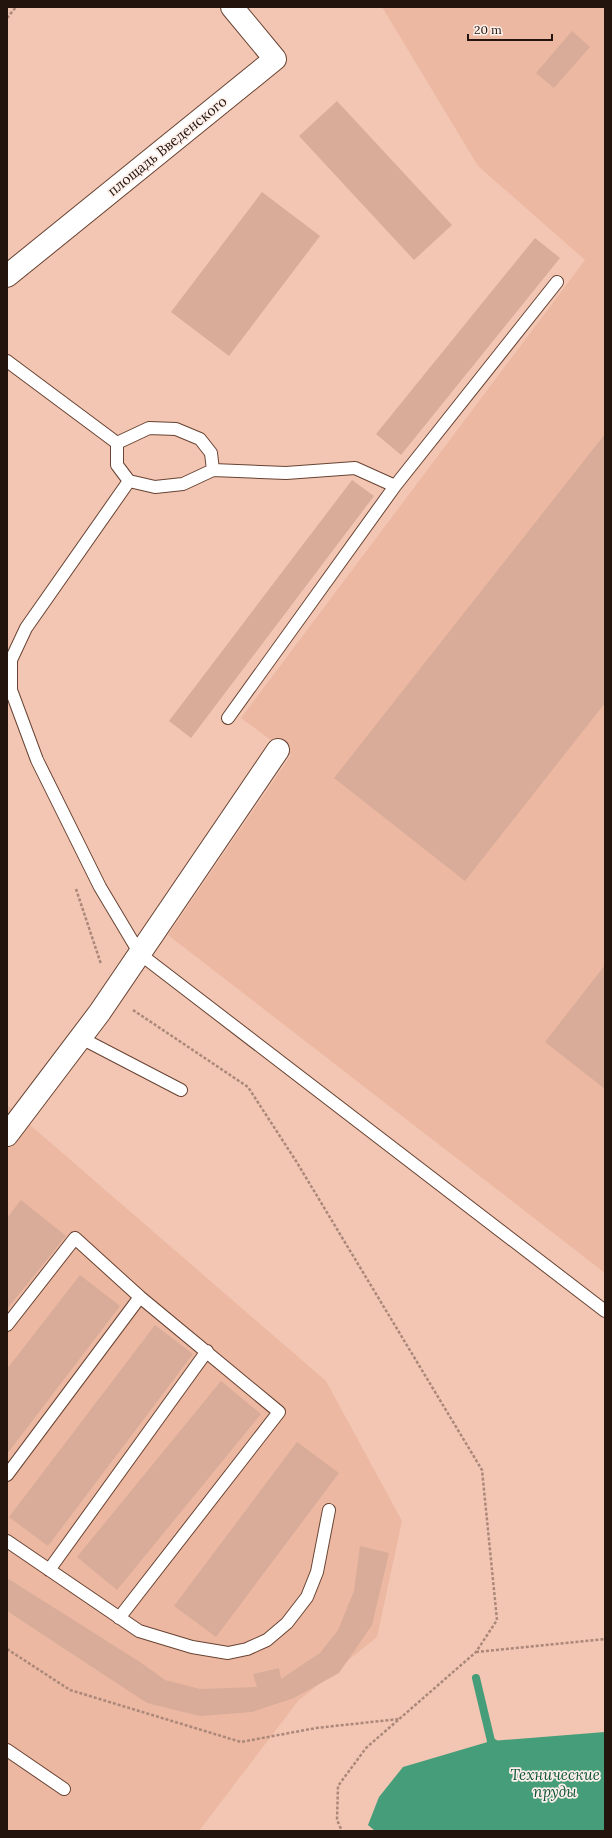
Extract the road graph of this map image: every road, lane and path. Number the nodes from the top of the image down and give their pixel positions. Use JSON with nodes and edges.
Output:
{"nodes":[{"id":1,"x":16,"y":7,"type":"edge"},
{"id":2,"x":232,"y":7,"type":"edge"},
{"id":3,"x":7,"y":18,"type":"edge"},
{"id":4,"x":7,"y":276,"type":"edge"},
{"id":5,"x":557,"y":282,"type":"dead end"},
{"id":6,"x":7,"y":361,"type":"edge"},
{"id":7,"x":117,"y":443,"type":"junction"},
{"id":8,"x":212,"y":470,"type":"junction"},
{"id":9,"x":129,"y":481,"type":"junction"},
{"id":10,"x":395,"y":486,"type":"junction"},
{"id":11,"x":228,"y":718,"type":"dead end"},
{"id":12,"x":278,"y":750,"type":"dead end"},
{"id":13,"x":140,"y":954,"type":"junction"},
{"id":14,"x":111,"y":996,"type":"junction"},
{"id":15,"x":81,"y":1038,"type":"junction"},
{"id":16,"x":181,"y":1090,"type":"dead end"},
{"id":17,"x":7,"y":1135,"type":"edge"},
{"id":18,"x":140,"y":1297,"type":"junction"},
{"id":19,"x":605,"y":1312,"type":"edge"},
{"id":20,"x":7,"y":1325,"type":"edge"},
{"id":21,"x":207,"y":1350,"type":"junction"},
{"id":22,"x":7,"y":1475,"type":"edge"},
{"id":23,"x":330,"y":1510,"type":"dead end"},
{"id":24,"x":7,"y":1542,"type":"edge"},
{"id":25,"x":49,"y":1570,"type":"junction"},
{"id":26,"x":119,"y":1618,"type":"junction"},
{"id":27,"x":605,"y":1639,"type":"edge"},
{"id":28,"x":7,"y":1648,"type":"edge"},
{"id":29,"x":476,"y":1652,"type":"junction"},
{"id":30,"x":400,"y":1718,"type":"junction"},
{"id":31,"x":7,"y":1750,"type":"edge"},
{"id":32,"x":64,"y":1789,"type":"dead end"},
{"id":33,"x":342,"y":1831,"type":"edge"}],
"edges":[{"from":1,"to":3,"type":"path"},
{"from":2,"to":4,"type":"street","name":"площадь Введенского"},
{"from":5,"to":10,"type":"lane"},
{"from":6,"to":7,"type":"lane"},
{"from":7,"to":8,"type":"lane"},
{"from":7,"to":9,"type":"lane"},
{"from":8,"to":9,"type":"lane"},
{"from":8,"to":10,"type":"lane"},
{"from":9,"to":13,"type":"lane"},
{"from":10,"to":11,"type":"lane"},
{"from":12,"to":13,"type":"street"},
{"from":13,"to":14,"type":"street"},
{"from":13,"to":19,"type":"lane"},
{"from":14,"to":15,"type":"street"},
{"from":14,"to":29,"type":"path"},
{"from":15,"to":16,"type":"lane"},
{"from":15,"to":17,"type":"street"},
{"from":18,"to":20,"type":"lane"},
{"from":18,"to":21,"type":"lane"},
{"from":18,"to":22,"type":"lane"},
{"from":21,"to":25,"type":"lane"},
{"from":21,"to":26,"type":"lane"},
{"from":23,"to":26,"type":"lane"},
{"from":24,"to":25,"type":"lane"},
{"from":25,"to":26,"type":"lane"},
{"from":27,"to":29,"type":"path"},
{"from":28,"to":30,"type":"path"},
{"from":29,"to":30,"type":"path"},
{"from":30,"to":33,"type":"path"},
{"from":31,"to":32,"type":"lane"}]}
